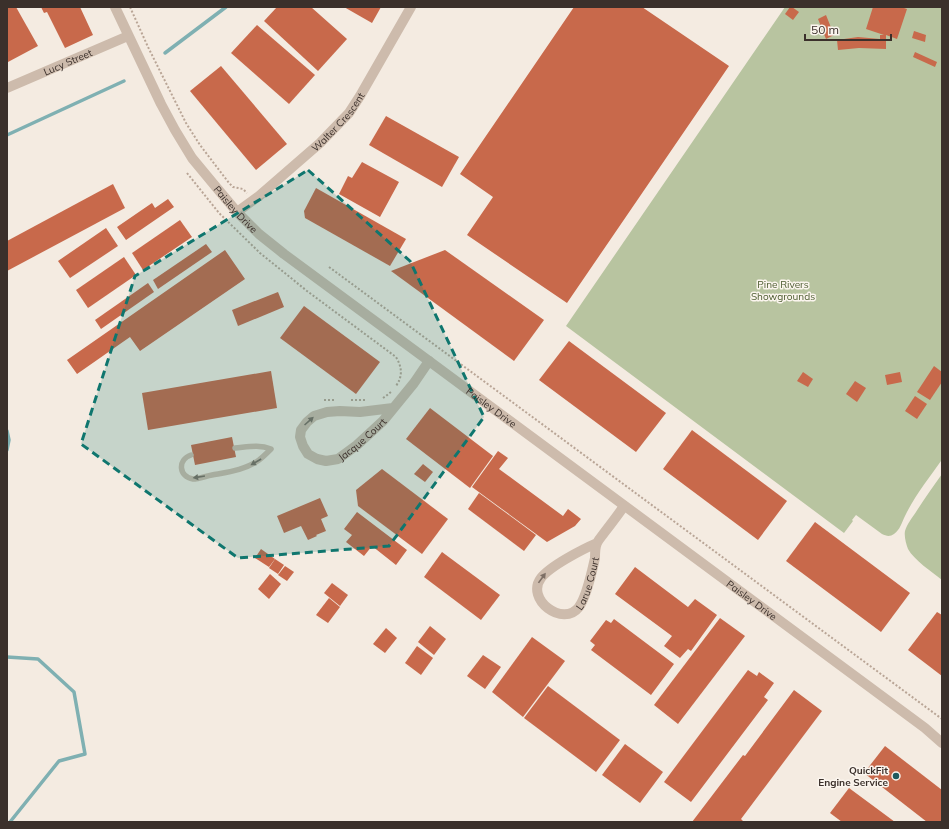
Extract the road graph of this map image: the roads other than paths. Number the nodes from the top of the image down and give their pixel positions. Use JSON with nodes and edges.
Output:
{"nodes":[{"id":1,"x":115,"y":7,"type":"edge"},
{"id":2,"x":411,"y":7,"type":"edge"},
{"id":3,"x":128,"y":36,"type":"junction"},
{"id":4,"x":7,"y":88,"type":"edge"},
{"id":5,"x":237,"y":212,"type":"junction"},
{"id":6,"x":429,"y":361,"type":"junction"},
{"id":7,"x":393,"y":408,"type":"junction"},
{"id":8,"x":235,"y":448,"type":"dead end"},
{"id":9,"x":191,"y":455,"type":"dead end"},
{"id":10,"x":624,"y":506,"type":"junction"},
{"id":11,"x":597,"y":543,"type":"junction"},
{"id":12,"x":942,"y":743,"type":"edge"}],
"edges":[{"from":1,"to":3,"type":"street","name":"Paisley Drive"},
{"from":2,"to":5,"type":"street","name":"Walter Crescent"},
{"from":3,"to":4,"type":"street","name":"Lucy Street"},
{"from":3,"to":5,"type":"street","name":"Paisley Drive"},
{"from":5,"to":6,"type":"street","name":"Paisley Drive"},
{"from":6,"to":7,"type":"street","name":"Jacque Court"},
{"from":6,"to":10,"type":"street","name":"Paisley Drive"},
{"from":7,"to":7,"type":"street","name":"Jacque Court","one_way":true},
{"from":8,"to":9,"type":"lane","one_way":true},
{"from":10,"to":11,"type":"street","name":"Larue Court"},
{"from":10,"to":12,"type":"street","name":"Paisley Drive"},
{"from":11,"to":11,"type":"street","name":"Larue Court","one_way":true}]}
